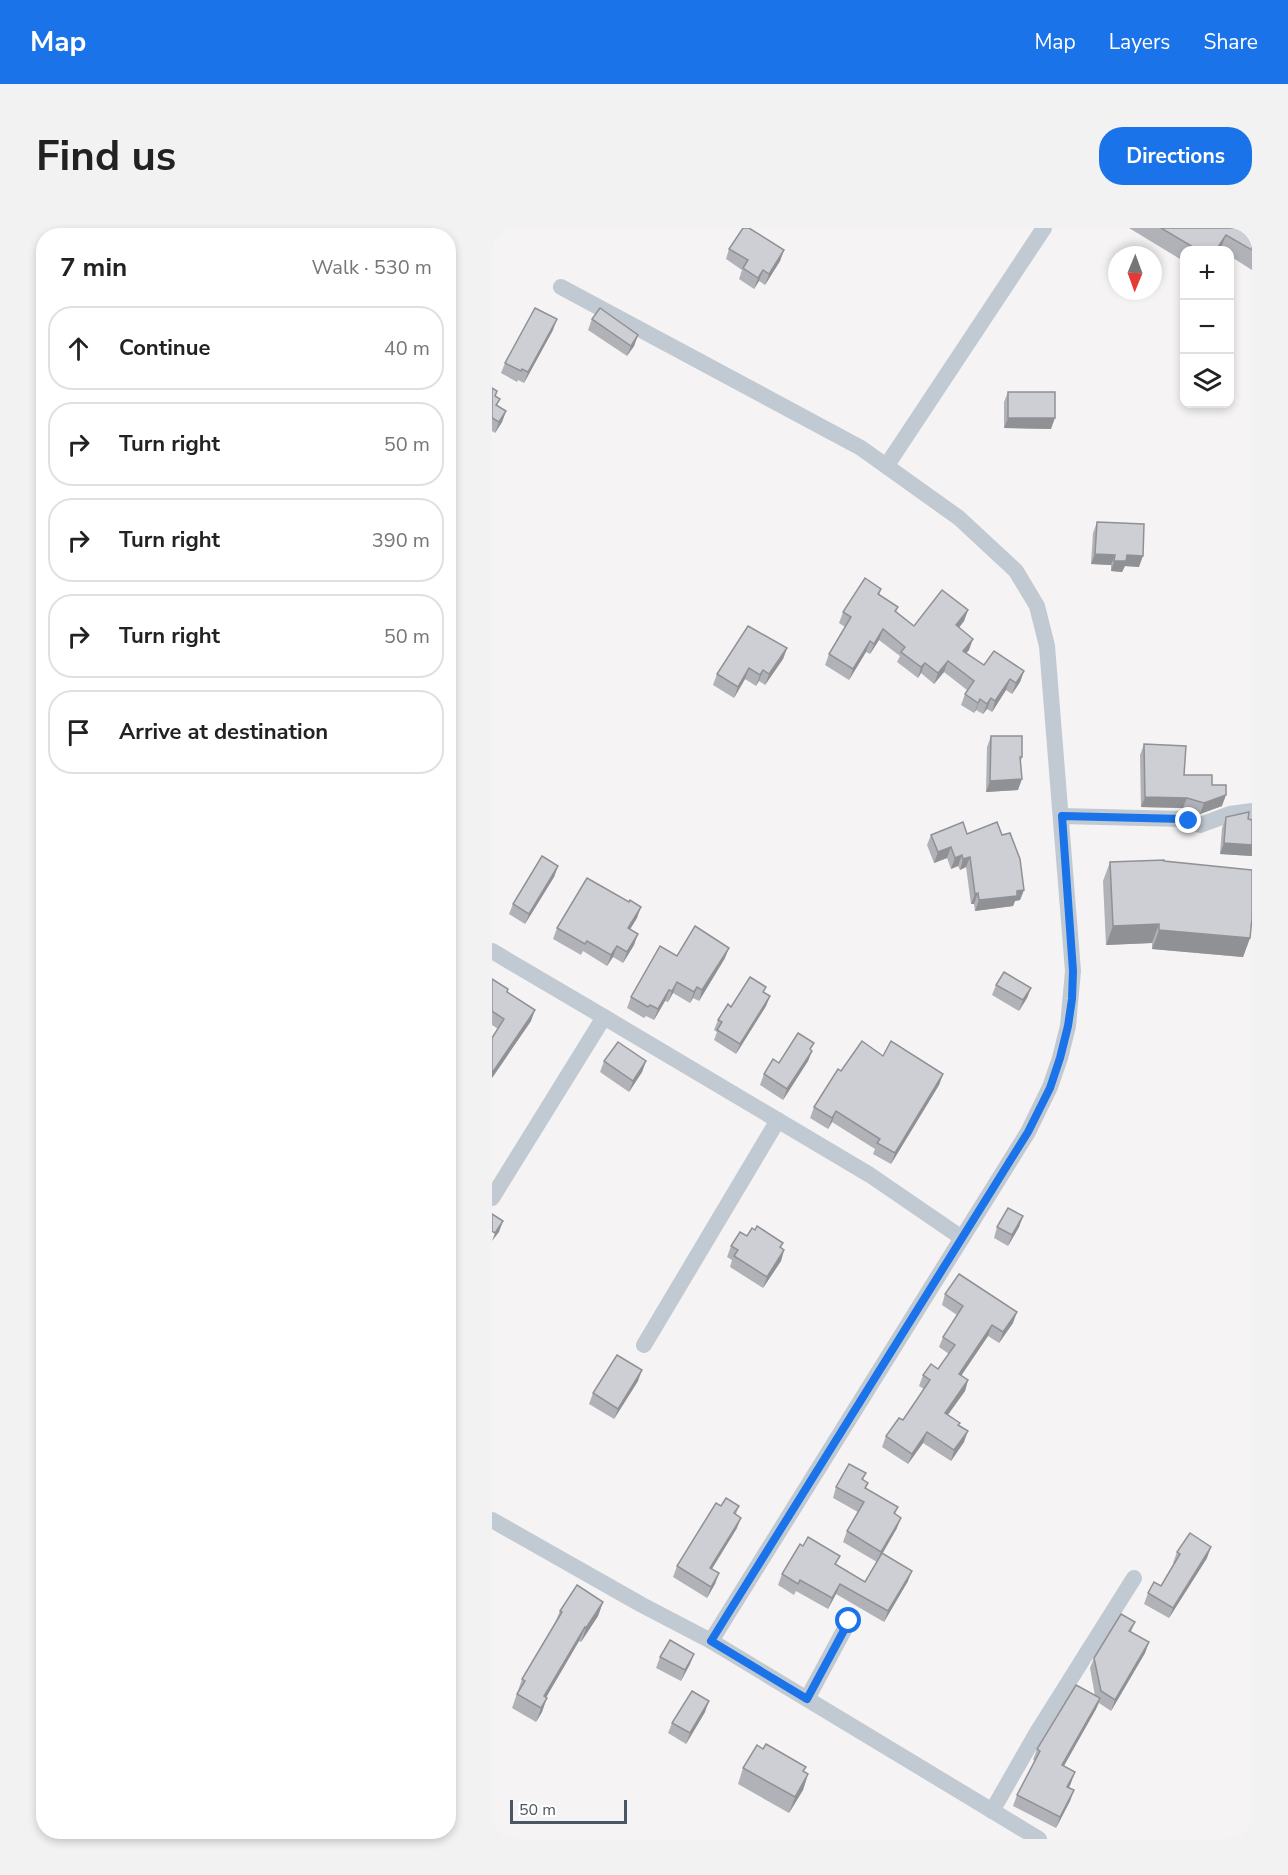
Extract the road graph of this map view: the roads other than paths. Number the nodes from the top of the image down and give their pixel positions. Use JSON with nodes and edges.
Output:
{"nodes":[{"id":1,"x":1044,"y":228,"type":"edge"},
{"id":2,"x":561,"y":287,"type":"dead end"},
{"id":3,"x":887,"y":465,"type":"junction"},
{"id":4,"x":1252,"y":812,"type":"edge"},
{"id":5,"x":1062,"y":816,"type":"junction"},
{"id":6,"x":492,"y":951,"type":"edge"},
{"id":7,"x":604,"y":1017,"type":"junction"},
{"id":8,"x":778,"y":1120,"type":"junction"},
{"id":9,"x":492,"y":1198,"type":"edge"},
{"id":10,"x":962,"y":1238,"type":"junction"},
{"id":11,"x":644,"y":1346,"type":"dead end"},
{"id":12,"x":492,"y":1520,"type":"edge"},
{"id":13,"x":1134,"y":1578,"type":"dead end"},
{"id":14,"x":849,"y":1621,"type":"dead end"},
{"id":15,"x":711,"y":1641,"type":"junction"},
{"id":16,"x":807,"y":1699,"type":"junction"},
{"id":17,"x":992,"y":1811,"type":"junction"},
{"id":18,"x":1040,"y":1839,"type":"edge"}],
"edges":[{"from":1,"to":3,"type":"street"},
{"from":2,"to":3,"type":"street"},
{"from":3,"to":5,"type":"street"},
{"from":4,"to":5,"type":"street"},
{"from":5,"to":10,"type":"street"},
{"from":6,"to":7,"type":"street"},
{"from":7,"to":8,"type":"street"},
{"from":7,"to":9,"type":"street"},
{"from":8,"to":10,"type":"street"},
{"from":8,"to":11,"type":"street"},
{"from":10,"to":15,"type":"street"},
{"from":12,"to":15,"type":"street"},
{"from":13,"to":17,"type":"street"},
{"from":14,"to":16,"type":"street"},
{"from":15,"to":16,"type":"street"},
{"from":16,"to":17,"type":"street"},
{"from":17,"to":18,"type":"street"}]}
